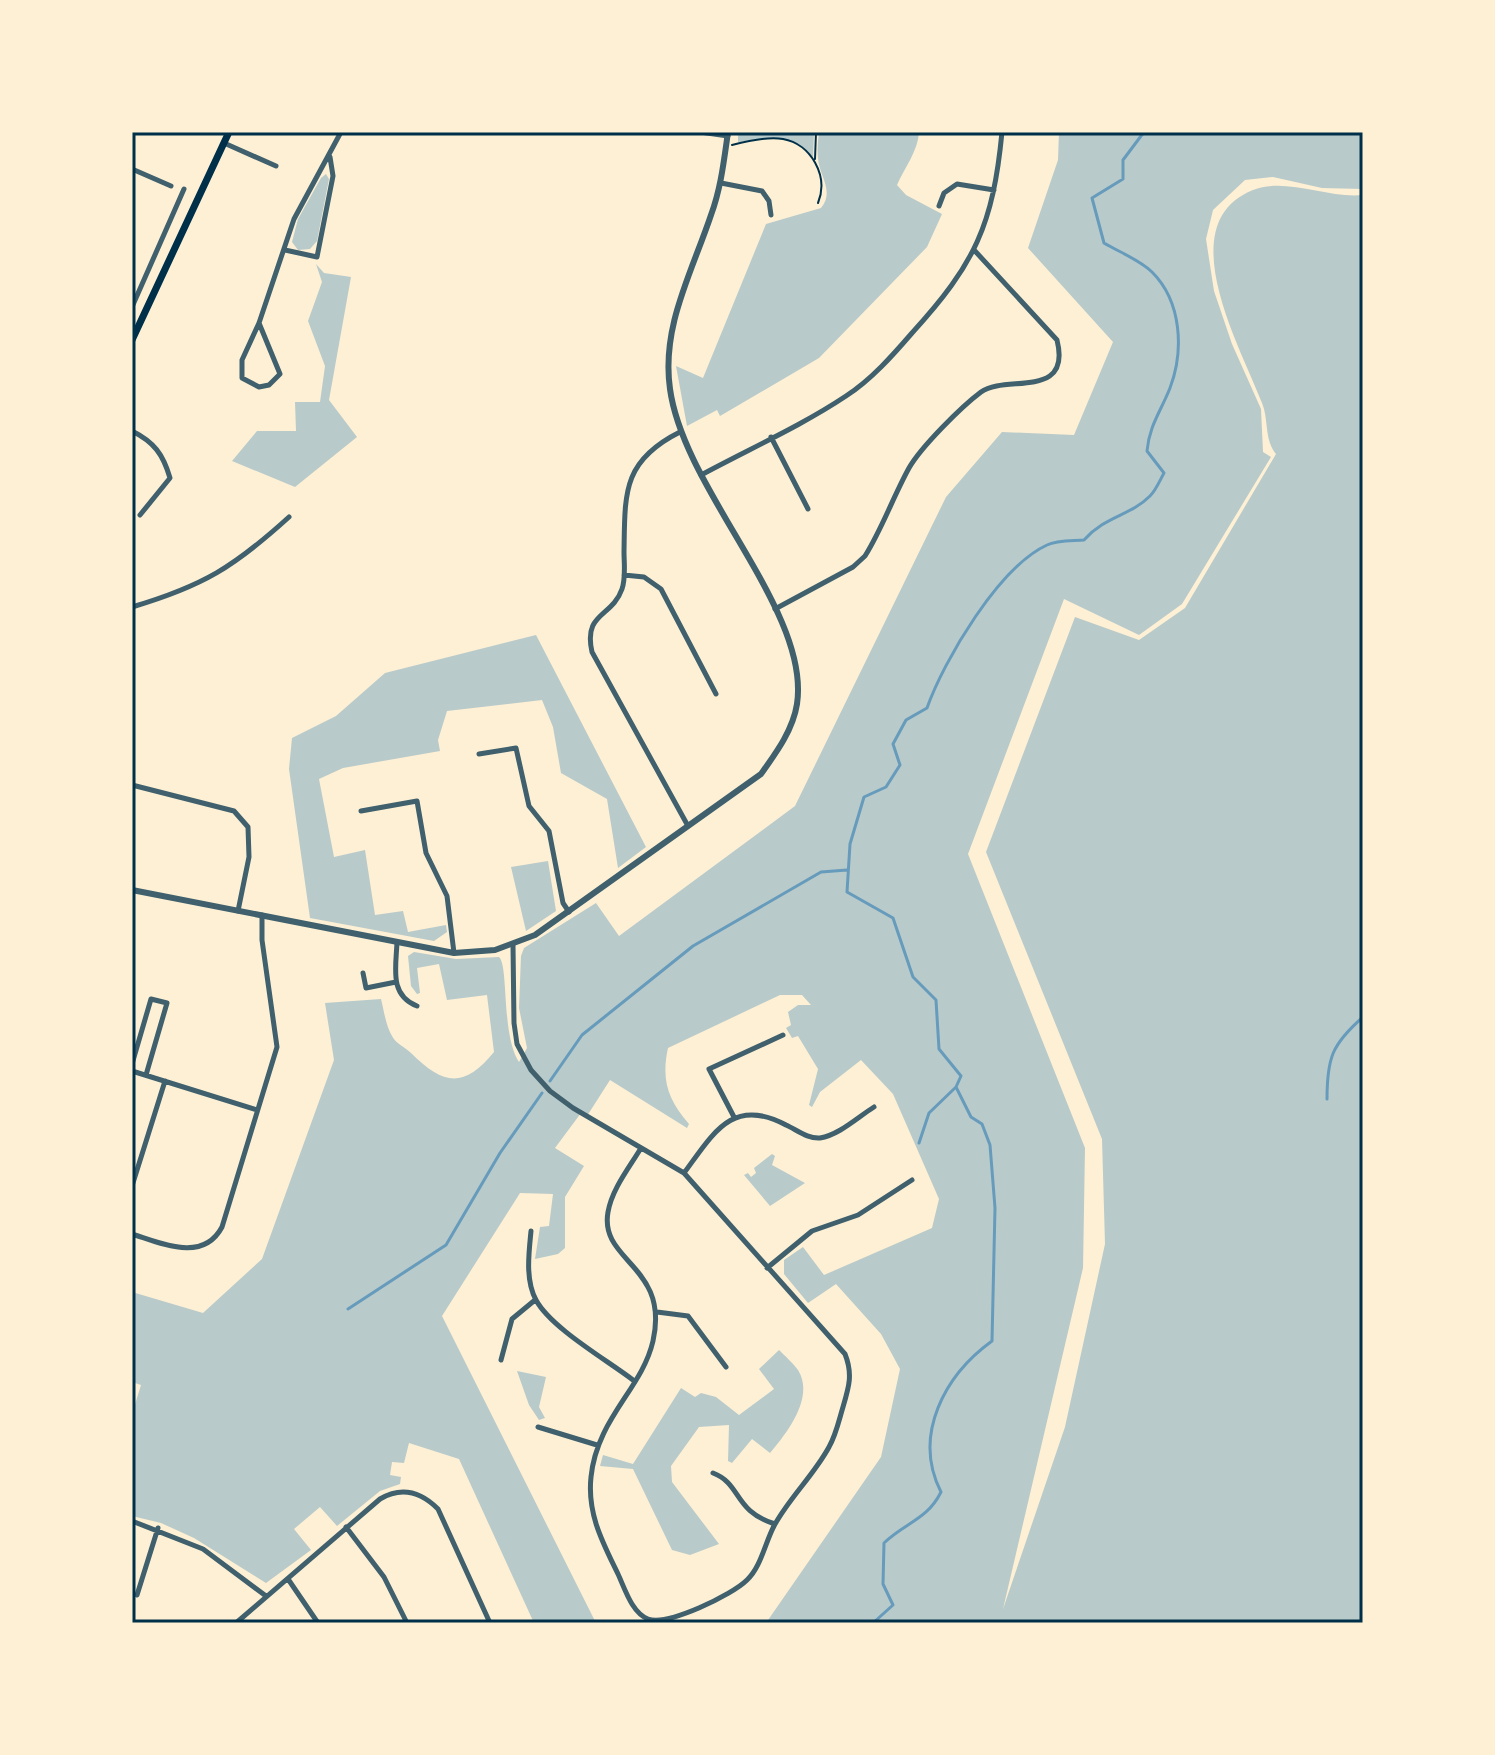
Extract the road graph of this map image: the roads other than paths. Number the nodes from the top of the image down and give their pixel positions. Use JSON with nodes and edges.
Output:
{"nodes":[{"id":1,"x":229,"y":132,"type":"edge"},
{"id":2,"x":341,"y":132,"type":"edge"},
{"id":3,"x":700,"y":132,"type":"edge"},
{"id":4,"x":1002,"y":132,"type":"edge"},
{"id":5,"x":728,"y":134,"type":"edge"},
{"id":6,"x":224,"y":143,"type":"junction"},
{"id":7,"x":330,"y":156,"type":"junction"},
{"id":8,"x":276,"y":166,"type":"dead end"},
{"id":9,"x":132,"y":169,"type":"edge"},
{"id":10,"x":721,"y":183,"type":"junction"},
{"id":11,"x":171,"y":186,"type":"dead end"},
{"id":12,"x":184,"y":189,"type":"dead end"},
{"id":13,"x":994,"y":190,"type":"junction"},
{"id":14,"x":939,"y":206,"type":"dead end"},
{"id":15,"x":771,"y":215,"type":"dead end"},
{"id":16,"x":285,"y":250,"type":"junction"},
{"id":17,"x":975,"y":251,"type":"junction"},
{"id":18,"x":132,"y":307,"type":"edge"},
{"id":19,"x":135,"y":322,"type":"edge"},
{"id":20,"x":259,"y":323,"type":"junction"},
{"id":21,"x":132,"y":340,"type":"edge"},
{"id":22,"x":132,"y":431,"type":"edge"},
{"id":23,"x":680,"y":432,"type":"junction"},
{"id":24,"x":771,"y":437,"type":"junction"},
{"id":25,"x":701,"y":475,"type":"junction"},
{"id":26,"x":808,"y":509,"type":"dead end"},
{"id":27,"x":140,"y":515,"type":"dead end"},
{"id":28,"x":289,"y":517,"type":"dead end"},
{"id":29,"x":624,"y":575,"type":"junction"},
{"id":30,"x":132,"y":607,"type":"edge"},
{"id":31,"x":775,"y":609,"type":"junction"},
{"id":32,"x":716,"y":694,"type":"dead end"},
{"id":33,"x":479,"y":754,"type":"dead end"},
{"id":34,"x":132,"y":785,"type":"edge"},
{"id":35,"x":361,"y":811,"type":"dead end"},
{"id":36,"x":689,"y":827,"type":"junction"},
{"id":37,"x":132,"y":890,"type":"edge"},
{"id":38,"x":238,"y":911,"type":"junction"},
{"id":39,"x":569,"y":912,"type":"junction"},
{"id":40,"x":262,"y":915,"type":"junction"},
{"id":41,"x":397,"y":942,"type":"junction"},
{"id":42,"x":513,"y":945,"type":"junction"},
{"id":43,"x":454,"y":953,"type":"junction"},
{"id":44,"x":363,"y":973,"type":"dead end"},
{"id":45,"x":396,"y":982,"type":"junction"},
{"id":46,"x":417,"y":1006,"type":"dead end"},
{"id":47,"x":783,"y":1035,"type":"dead end"},
{"id":48,"x":132,"y":1064,"type":"edge"},
{"id":49,"x":132,"y":1071,"type":"edge"},
{"id":50,"x":146,"y":1075,"type":"junction"},
{"id":51,"x":165,"y":1081,"type":"junction"},
{"id":52,"x":874,"y":1107,"type":"dead end"},
{"id":53,"x":257,"y":1110,"type":"junction"},
{"id":54,"x":734,"y":1117,"type":"junction"},
{"id":55,"x":641,"y":1148,"type":"junction"},
{"id":56,"x":684,"y":1173,"type":"junction"},
{"id":57,"x":912,"y":1180,"type":"dead end"},
{"id":58,"x":132,"y":1186,"type":"edge"},
{"id":59,"x":531,"y":1231,"type":"dead end"},
{"id":60,"x":132,"y":1234,"type":"edge"},
{"id":61,"x":767,"y":1268,"type":"junction"},
{"id":62,"x":535,"y":1300,"type":"junction"},
{"id":63,"x":657,"y":1312,"type":"junction"},
{"id":64,"x":501,"y":1360,"type":"dead end"},
{"id":65,"x":726,"y":1367,"type":"dead end"},
{"id":66,"x":633,"y":1380,"type":"junction"},
{"id":67,"x":538,"y":1427,"type":"dead end"},
{"id":68,"x":597,"y":1445,"type":"junction"},
{"id":69,"x":713,"y":1473,"type":"dead end"},
{"id":70,"x":132,"y":1521,"type":"edge"},
{"id":71,"x":775,"y":1524,"type":"junction"},
{"id":72,"x":346,"y":1527,"type":"junction"},
{"id":73,"x":158,"y":1528,"type":"junction"},
{"id":74,"x":288,"y":1579,"type":"junction"},
{"id":75,"x":137,"y":1595,"type":"dead end"},
{"id":76,"x":266,"y":1596,"type":"junction"},
{"id":77,"x":236,"y":1623,"type":"edge"},
{"id":78,"x":318,"y":1623,"type":"edge"},
{"id":79,"x":407,"y":1623,"type":"edge"},
{"id":80,"x":490,"y":1623,"type":"edge"}],
"edges":[{"from":1,"to":6,"type":"main road"},
{"from":2,"to":7,"type":"street"},
{"from":3,"to":5,"type":"street"},
{"from":4,"to":13,"type":"street"},
{"from":5,"to":10,"type":"street"},
{"from":6,"to":8,"type":"street"},
{"from":6,"to":19,"type":"main road"},
{"from":7,"to":16,"type":"street"},
{"from":7,"to":16,"type":"street"},
{"from":9,"to":11,"type":"street"},
{"from":10,"to":15,"type":"street"},
{"from":10,"to":23,"type":"street"},
{"from":12,"to":18,"type":"street"},
{"from":13,"to":14,"type":"street"},
{"from":13,"to":17,"type":"street"},
{"from":16,"to":20,"type":"street"},
{"from":17,"to":24,"type":"street"},
{"from":17,"to":31,"type":"street"},
{"from":19,"to":21,"type":"main road"},
{"from":20,"to":20,"type":"street"},
{"from":22,"to":27,"type":"street"},
{"from":23,"to":25,"type":"street"},
{"from":23,"to":29,"type":"street"},
{"from":24,"to":25,"type":"street"},
{"from":24,"to":26,"type":"street"},
{"from":25,"to":31,"type":"street"},
{"from":28,"to":30,"type":"street"},
{"from":29,"to":32,"type":"street"},
{"from":29,"to":36,"type":"street"},
{"from":31,"to":36,"type":"street"},
{"from":33,"to":39,"type":"street"},
{"from":34,"to":38,"type":"street"},
{"from":35,"to":43,"type":"street"},
{"from":36,"to":39,"type":"street"},
{"from":37,"to":38,"type":"street"},
{"from":38,"to":40,"type":"street"},
{"from":39,"to":42,"type":"street"},
{"from":40,"to":41,"type":"street"},
{"from":40,"to":53,"type":"street"},
{"from":41,"to":43,"type":"street"},
{"from":41,"to":45,"type":"street"},
{"from":42,"to":43,"type":"street"},
{"from":42,"to":55,"type":"street"},
{"from":44,"to":45,"type":"street"},
{"from":45,"to":46,"type":"street"},
{"from":47,"to":54,"type":"street"},
{"from":48,"to":50,"type":"street"},
{"from":49,"to":50,"type":"street"},
{"from":50,"to":51,"type":"street"},
{"from":51,"to":53,"type":"street"},
{"from":51,"to":58,"type":"street"},
{"from":52,"to":54,"type":"street"},
{"from":53,"to":60,"type":"street"},
{"from":54,"to":56,"type":"street"},
{"from":55,"to":56,"type":"street"},
{"from":55,"to":63,"type":"street"},
{"from":56,"to":61,"type":"street"},
{"from":57,"to":61,"type":"street"},
{"from":59,"to":62,"type":"street"},
{"from":61,"to":71,"type":"street"},
{"from":62,"to":64,"type":"street"},
{"from":62,"to":66,"type":"street"},
{"from":63,"to":65,"type":"street"},
{"from":63,"to":66,"type":"street"},
{"from":66,"to":68,"type":"street"},
{"from":67,"to":68,"type":"street"},
{"from":68,"to":71,"type":"street"},
{"from":69,"to":71,"type":"street"},
{"from":70,"to":73,"type":"street"},
{"from":72,"to":74,"type":"street"},
{"from":72,"to":79,"type":"street"},
{"from":72,"to":80,"type":"street"},
{"from":73,"to":75,"type":"street"},
{"from":73,"to":76,"type":"street"},
{"from":74,"to":76,"type":"street"},
{"from":74,"to":78,"type":"street"},
{"from":76,"to":77,"type":"street"}]}
